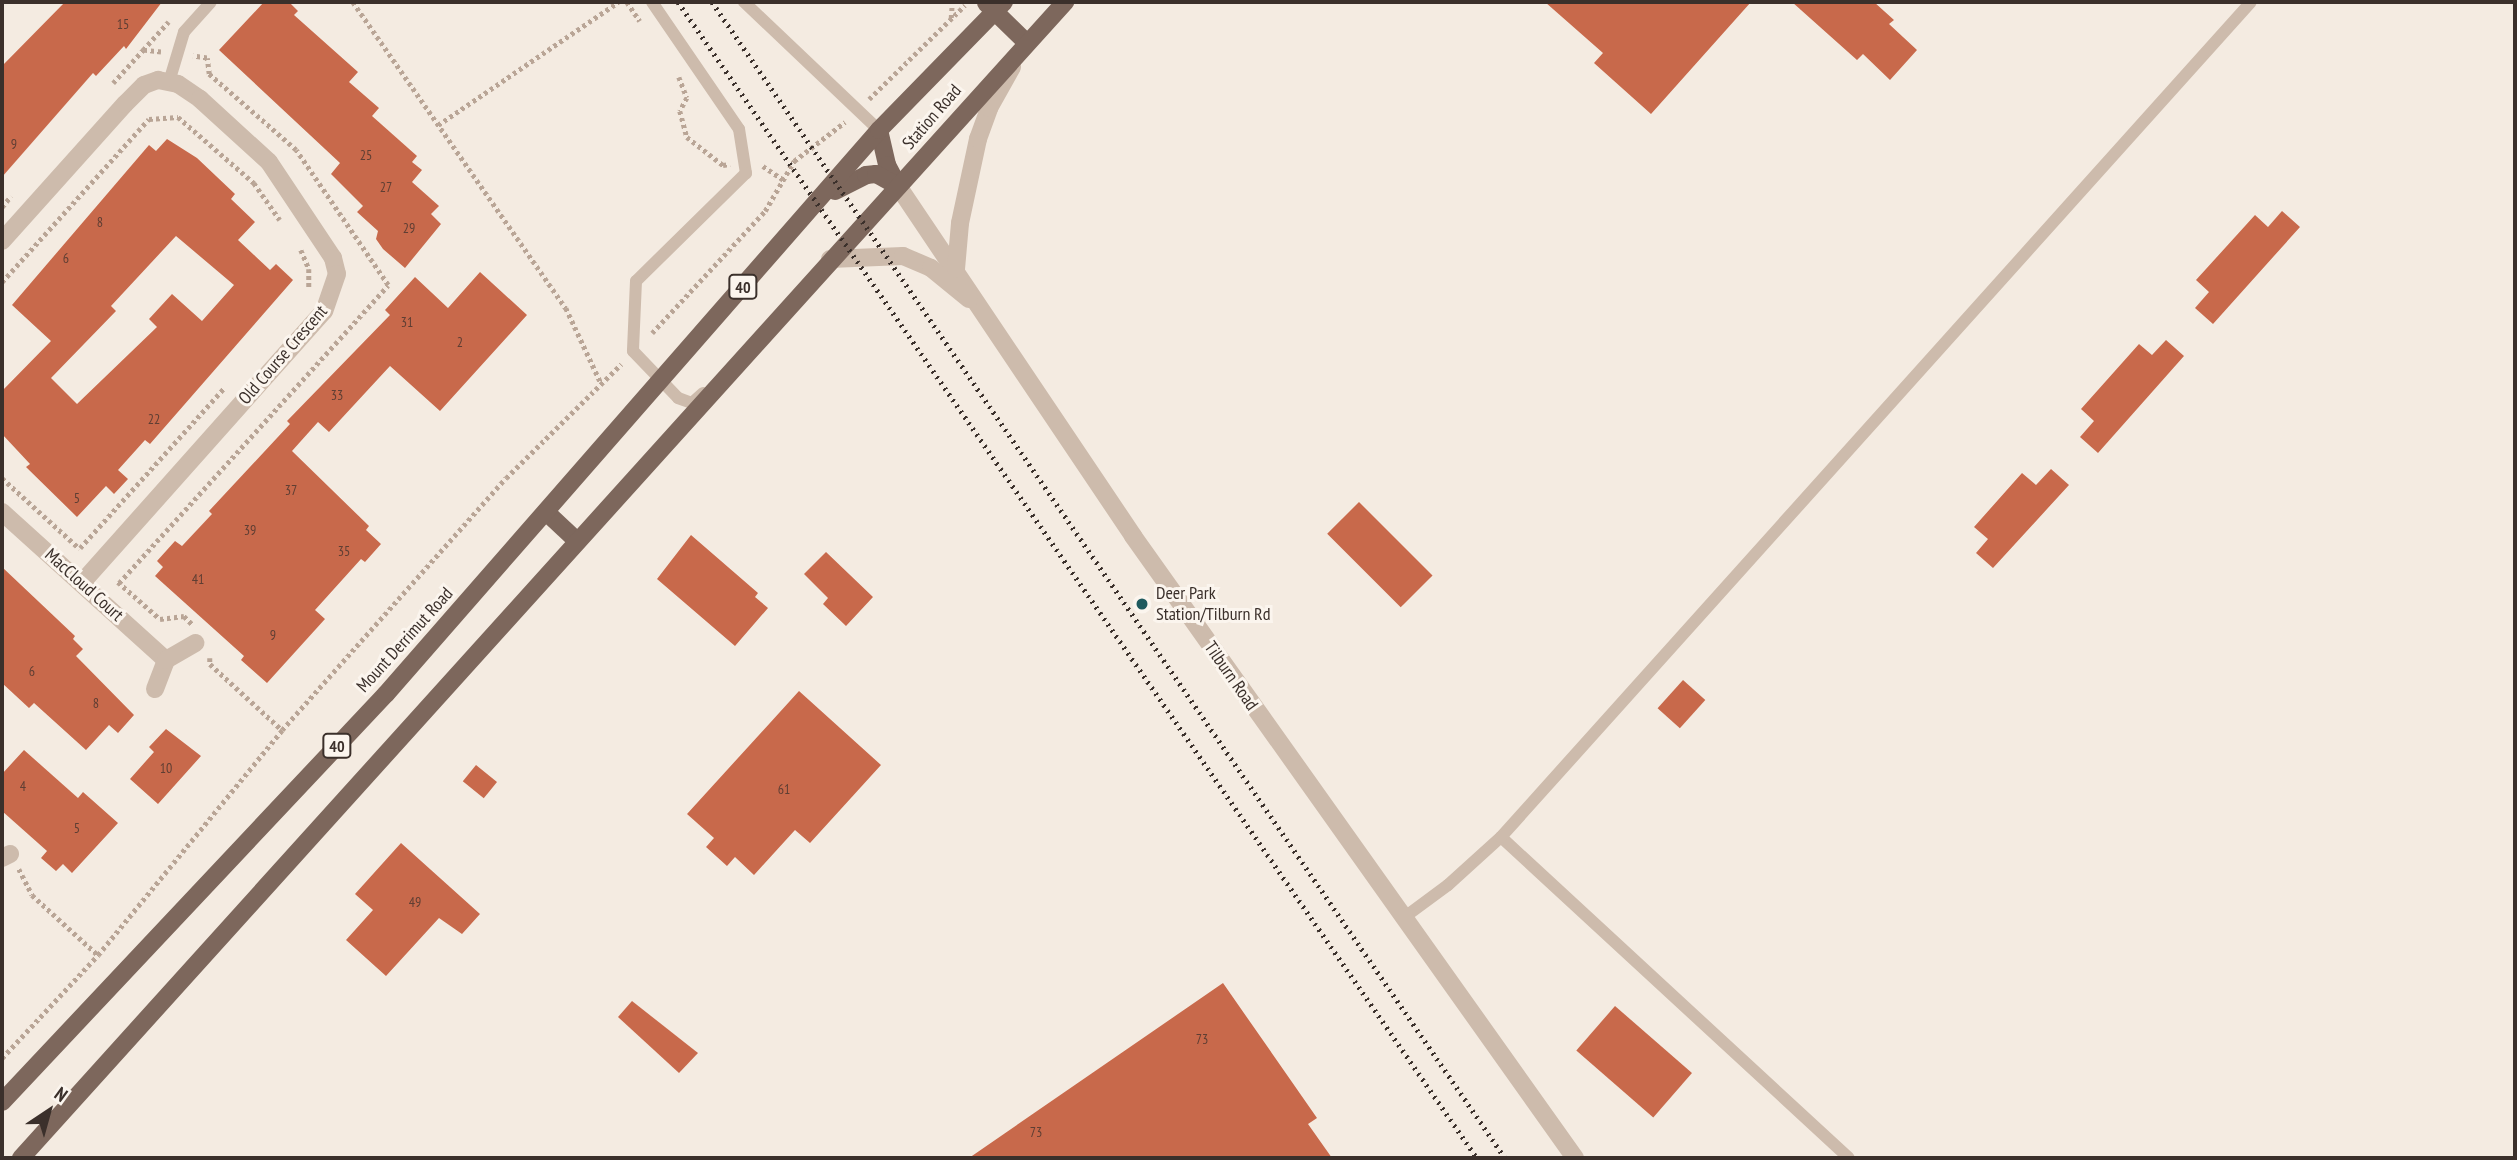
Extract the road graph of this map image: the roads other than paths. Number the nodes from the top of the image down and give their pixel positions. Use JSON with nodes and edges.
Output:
{"nodes":[{"id":1,"x":211,"y":2,"type":"edge"},
{"id":2,"x":652,"y":2,"type":"edge"},
{"id":3,"x":744,"y":2,"type":"edge"},
{"id":4,"x":1065,"y":2,"type":"edge"},
{"id":5,"x":2251,"y":2,"type":"edge"},
{"id":6,"x":994,"y":5,"type":"edge"},
{"id":7,"x":1026,"y":42,"type":"junction"},
{"id":8,"x":169,"y":82,"type":"junction"},
{"id":9,"x":879,"y":130,"type":"junction"},
{"id":10,"x":898,"y":186,"type":"junction"},
{"id":11,"x":826,"y":195,"type":"junction"},
{"id":12,"x":2,"y":242,"type":"edge"},
{"id":13,"x":830,"y":259,"type":"junction"},
{"id":14,"x":956,"y":269,"type":"junction"},
{"id":15,"x":982,"y":311,"type":"junction"},
{"id":16,"x":737,"y":362,"type":"junction"},
{"id":17,"x":660,"y":379,"type":"junction"},
{"id":18,"x":2,"y":512,"type":"edge"},
{"id":19,"x":546,"y":512,"type":"junction"},
{"id":20,"x":576,"y":540,"type":"junction"},
{"id":21,"x":82,"y":583,"type":"junction"},
{"id":22,"x":196,"y":643,"type":"dead end"},
{"id":23,"x":166,"y":660,"type":"junction"},
{"id":24,"x":155,"y":689,"type":"dead end"},
{"id":25,"x":1500,"y":837,"type":"junction"},
{"id":26,"x":1402,"y":919,"type":"junction"},
{"id":27,"x":2,"y":1102,"type":"edge"},
{"id":28,"x":38,"y":1139,"type":"junction"},
{"id":29,"x":21,"y":1158,"type":"edge"},
{"id":30,"x":38,"y":1158,"type":"edge"},
{"id":31,"x":1575,"y":1158,"type":"edge"},
{"id":32,"x":1849,"y":1158,"type":"edge"}],
"edges":[{"from":1,"to":8,"type":"lane"},
{"from":2,"to":17,"type":"lane"},
{"from":3,"to":9,"type":"lane"},
{"from":4,"to":7,"type":"main road","name":"Station Road","number":"40"},
{"from":5,"to":25,"type":"lane"},
{"from":6,"to":7,"type":"main road"},
{"from":6,"to":9,"type":"main road","name":"Station Road","number":"40"},
{"from":7,"to":10,"type":"main road","name":"Station Road","number":"40"},
{"from":7,"to":14,"type":"street"},
{"from":8,"to":12,"type":"street"},
{"from":8,"to":21,"type":"street","name":"Old Course Crescent"},
{"from":9,"to":10,"type":"main road"},
{"from":9,"to":11,"type":"main road","name":"Station Road","number":"40"},
{"from":10,"to":11,"type":"main road"},
{"from":10,"to":13,"type":"main road","name":"Station Road","number":"40"},
{"from":10,"to":14,"type":"street","name":"Tilburn Road"},
{"from":11,"to":17,"type":"main road","name":"Mount Derrimut Road","number":"40"},
{"from":13,"to":15,"type":"street"},
{"from":13,"to":16,"type":"main road","number":"40"},
{"from":14,"to":15,"type":"street","name":"Tilburn Road"},
{"from":15,"to":26,"type":"street","name":"Tilburn Road"},
{"from":16,"to":17,"type":"lane"},
{"from":16,"to":20,"type":"main road","number":"40"},
{"from":17,"to":19,"type":"main road","name":"Mount Derrimut Road","number":"40"},
{"from":18,"to":21,"type":"street","name":"MacCloud Court"},
{"from":19,"to":20,"type":"main road"},
{"from":19,"to":27,"type":"main road","name":"Mount Derrimut Road","number":"40"},
{"from":20,"to":28,"type":"main road","number":"40"},
{"from":21,"to":23,"type":"street","name":"MacCloud Court"},
{"from":22,"to":23,"type":"street"},
{"from":23,"to":24,"type":"street"},
{"from":25,"to":26,"type":"lane"},
{"from":25,"to":32,"type":"lane"},
{"from":26,"to":31,"type":"street","name":"Tilburn Road"},
{"from":28,"to":29,"type":"main road","number":"40"},
{"from":28,"to":30,"type":"lane"}]}
